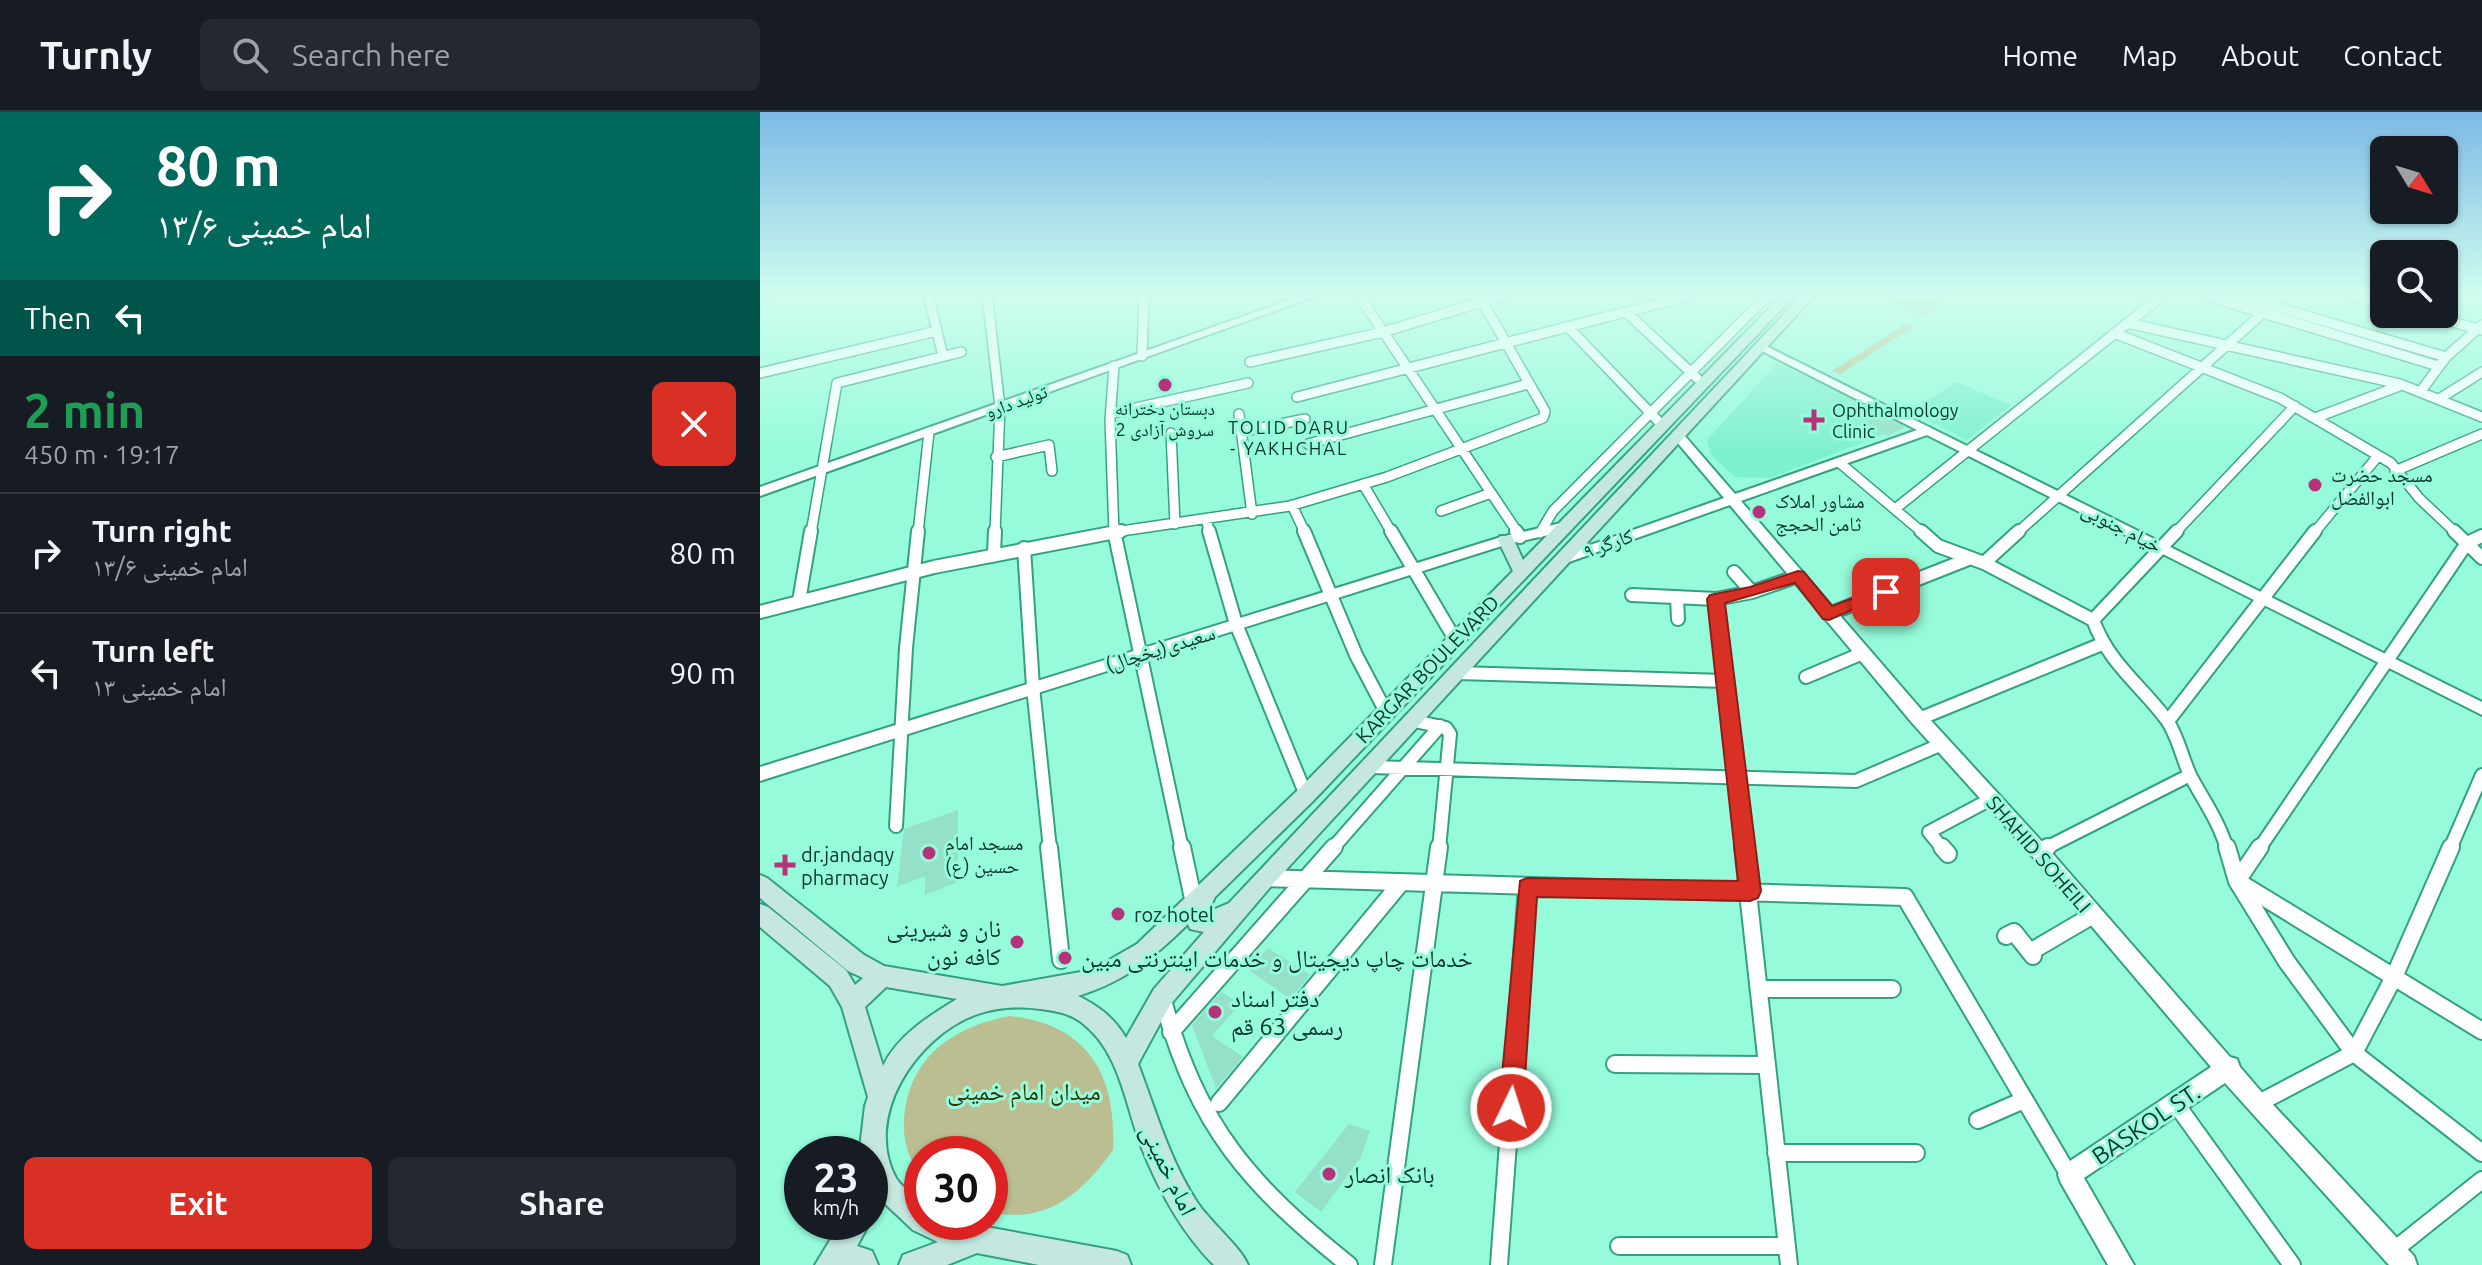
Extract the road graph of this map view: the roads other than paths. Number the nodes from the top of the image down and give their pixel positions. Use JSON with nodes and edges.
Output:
{"nodes":[{"id":1,"x":866,"y":348,"type":"edge"},
{"id":2,"x":941,"y":348,"type":"edge"},
{"id":3,"x":993,"y":348,"type":"edge"},
{"id":4,"x":1142,"y":348,"type":"edge"},
{"id":5,"x":1165,"y":348,"type":"edge"},
{"id":6,"x":1313,"y":348,"type":"edge"},
{"id":7,"x":1394,"y":348,"type":"edge"},
{"id":8,"x":1493,"y":348,"type":"edge"},
{"id":9,"x":1506,"y":348,"type":"edge"},
{"id":10,"x":1588,"y":348,"type":"edge"},
{"id":11,"x":1665,"y":348,"type":"edge"},
{"id":12,"x":1723,"y":348,"type":"edge"},
{"id":13,"x":1736,"y":348,"type":"edge"},
{"id":14,"x":1761,"y":348,"type":"edge"},
{"id":15,"x":1764,"y":348,"type":"edge"},
{"id":16,"x":2096,"y":348,"type":"edge"},
{"id":17,"x":2153,"y":348,"type":"edge"},
{"id":18,"x":2224,"y":348,"type":"edge"},
{"id":19,"x":2244,"y":348,"type":"edge"},
{"id":20,"x":2378,"y":348,"type":"edge"},
{"id":21,"x":2414,"y":348,"type":"edge"},
{"id":22,"x":2457,"y":348,"type":"edge"},
{"id":23,"x":961,"y":352,"type":"dead end"},
{"id":24,"x":943,"y":356,"type":"junction"},
{"id":25,"x":1142,"y":356,"type":"junction"},
{"id":26,"x":2446,"y":357,"type":"junction"},
{"id":27,"x":1250,"y":362,"type":"dead end"},
{"id":28,"x":1114,"y":366,"type":"junction"},
{"id":29,"x":2438,"y":366,"type":"junction"},
{"id":30,"x":2204,"y":367,"type":"junction"},
{"id":31,"x":1408,"y":369,"type":"junction"},
{"id":32,"x":2482,"y":372,"type":"edge"},
{"id":33,"x":760,"y":373,"type":"edge"},
{"id":34,"x":1697,"y":378,"type":"junction"},
{"id":35,"x":1248,"y":383,"type":"dead end"},
{"id":36,"x":1528,"y":384,"type":"junction"},
{"id":37,"x":2402,"y":385,"type":"junction"},
{"id":38,"x":2421,"y":391,"type":"junction"},
{"id":39,"x":1297,"y":397,"type":"dead end"},
{"id":40,"x":2439,"y":399,"type":"junction"},
{"id":41,"x":2295,"y":406,"type":"junction"},
{"id":42,"x":1000,"y":407,"type":"junction"},
{"id":43,"x":1436,"y":410,"type":"junction"},
{"id":44,"x":1113,"y":413,"type":"junction"},
{"id":45,"x":1239,"y":414,"type":"dead end"},
{"id":46,"x":2482,"y":417,"type":"edge"},
{"id":47,"x":2315,"y":418,"type":"junction"},
{"id":48,"x":1305,"y":419,"type":"dead end"},
{"id":49,"x":1655,"y":419,"type":"junction"},
{"id":50,"x":1929,"y":430,"type":"junction"},
{"id":51,"x":929,"y":432,"type":"junction"},
{"id":52,"x":1241,"y":432,"type":"junction"},
{"id":53,"x":1171,"y":433,"type":"dead end"},
{"id":54,"x":2482,"y":434,"type":"edge"},
{"id":55,"x":1680,"y":438,"type":"junction"},
{"id":56,"x":1308,"y":444,"type":"dead end"},
{"id":57,"x":1462,"y":450,"type":"junction"},
{"id":58,"x":1968,"y":450,"type":"junction"},
{"id":59,"x":2378,"y":456,"type":"junction"},
{"id":60,"x":996,"y":457,"type":"junction"},
{"id":61,"x":1840,"y":463,"type":"junction"},
{"id":62,"x":823,"y":470,"type":"junction"},
{"id":63,"x":1052,"y":471,"type":"dead end"},
{"id":64,"x":2395,"y":471,"type":"junction"},
{"id":65,"x":1363,"y":484,"type":"junction"},
{"id":66,"x":760,"y":492,"type":"edge"},
{"id":67,"x":1491,"y":493,"type":"junction"},
{"id":68,"x":2060,"y":496,"type":"junction"},
{"id":69,"x":1733,"y":498,"type":"junction"},
{"id":70,"x":1292,"y":505,"type":"junction"},
{"id":71,"x":1895,"y":509,"type":"junction"},
{"id":72,"x":1441,"y":511,"type":"dead end"},
{"id":73,"x":1252,"y":514,"type":"junction"},
{"id":74,"x":1207,"y":523,"type":"junction"},
{"id":75,"x":1175,"y":524,"type":"junction"},
{"id":76,"x":1561,"y":528,"type":"junction"},
{"id":77,"x":1114,"y":532,"type":"junction"},
{"id":78,"x":1540,"y":533,"type":"junction"},
{"id":79,"x":2482,"y":536,"type":"edge"},
{"id":80,"x":1513,"y":539,"type":"junction"},
{"id":81,"x":2467,"y":543,"type":"junction"},
{"id":82,"x":2162,"y":547,"type":"junction"},
{"id":83,"x":1024,"y":548,"type":"junction"},
{"id":84,"x":994,"y":553,"type":"junction"},
{"id":85,"x":2482,"y":558,"type":"edge"},
{"id":86,"x":1564,"y":559,"type":"junction"},
{"id":87,"x":1977,"y":560,"type":"junction"},
{"id":88,"x":1520,"y":570,"type":"junction"},
{"id":89,"x":915,"y":572,"type":"junction"},
{"id":90,"x":1412,"y":572,"type":"junction"},
{"id":91,"x":1734,"y":572,"type":"dead end"},
{"id":92,"x":1798,"y":576,"type":"junction"},
{"id":93,"x":1752,"y":592,"type":"junction"},
{"id":94,"x":1333,"y":595,"type":"junction"},
{"id":95,"x":1632,"y":595,"type":"dead end"},
{"id":96,"x":1677,"y":597,"type":"junction"},
{"id":97,"x":2261,"y":597,"type":"junction"},
{"id":98,"x":1716,"y":599,"type":"junction"},
{"id":99,"x":799,"y":601,"type":"junction"},
{"id":100,"x":760,"y":612,"type":"edge"},
{"id":101,"x":1829,"y":614,"type":"junction"},
{"id":102,"x":1678,"y":619,"type":"dead end"},
{"id":103,"x":2093,"y":620,"type":"junction"},
{"id":104,"x":1236,"y":624,"type":"junction"},
{"id":105,"x":1456,"y":641,"type":"junction"},
{"id":106,"x":2102,"y":644,"type":"junction"},
{"id":107,"x":1863,"y":653,"type":"junction"},
{"id":108,"x":1138,"y":655,"type":"junction"},
{"id":109,"x":2389,"y":662,"type":"junction"},
{"id":110,"x":1458,"y":673,"type":"junction"},
{"id":111,"x":1806,"y":677,"type":"dead end"},
{"id":112,"x":1725,"y":681,"type":"junction"},
{"id":113,"x":1033,"y":687,"type":"junction"},
{"id":114,"x":2482,"y":709,"type":"edge"},
{"id":115,"x":1386,"y":712,"type":"junction"},
{"id":116,"x":1919,"y":719,"type":"junction"},
{"id":117,"x":1415,"y":721,"type":"junction"},
{"id":118,"x":2168,"y":721,"type":"junction"},
{"id":119,"x":1440,"y":726,"type":"junction"},
{"id":120,"x":901,"y":729,"type":"junction"},
{"id":121,"x":1942,"y":744,"type":"junction"},
{"id":122,"x":1370,"y":767,"type":"junction"},
{"id":123,"x":1403,"y":768,"type":"junction"},
{"id":124,"x":1449,"y":770,"type":"junction"},
{"id":125,"x":760,"y":774,"type":"edge"},
{"id":126,"x":2190,"y":775,"type":"junction"},
{"id":127,"x":2482,"y":775,"type":"edge"},
{"id":128,"x":1738,"y":777,"type":"junction"},
{"id":129,"x":1306,"y":795,"type":"junction"},
{"id":130,"x":1991,"y":799,"type":"junction"},
{"id":131,"x":896,"y":826,"type":"dead end"},
{"id":132,"x":2039,"y":851,"type":"junction"},
{"id":133,"x":1948,"y":854,"type":"dead end"},
{"id":134,"x":1265,"y":878,"type":"junction"},
{"id":135,"x":1306,"y":880,"type":"junction"},
{"id":136,"x":2237,"y":881,"type":"junction"},
{"id":137,"x":1400,"y":884,"type":"junction"},
{"id":138,"x":1433,"y":885,"type":"junction"},
{"id":139,"x":1527,"y":887,"type":"junction"},
{"id":140,"x":1211,"y":889,"type":"junction"},
{"id":141,"x":1750,"y":891,"type":"junction"},
{"id":142,"x":764,"y":901,"type":"edge"},
{"id":143,"x":1194,"y":903,"type":"junction"},
{"id":144,"x":1241,"y":907,"type":"junction"},
{"id":145,"x":2093,"y":915,"type":"junction"},
{"id":146,"x":2006,"y":936,"type":"dead end"},
{"id":147,"x":1061,"y":960,"type":"dead end"},
{"id":148,"x":882,"y":976,"type":"junction"},
{"id":149,"x":2394,"y":977,"type":"junction"},
{"id":150,"x":1759,"y":989,"type":"junction"},
{"id":151,"x":1892,"y":989,"type":"dead end"},
{"id":152,"x":1032,"y":992,"type":"junction"},
{"id":153,"x":1005,"y":995,"type":"junction"},
{"id":154,"x":1162,"y":997,"type":"junction"},
{"id":155,"x":852,"y":1003,"type":"junction"},
{"id":156,"x":2482,"y":1031,"type":"edge"},
{"id":157,"x":1171,"y":1032,"type":"junction"},
{"id":158,"x":2354,"y":1053,"type":"junction"},
{"id":159,"x":1125,"y":1063,"type":"junction"},
{"id":160,"x":1615,"y":1064,"type":"dead end"},
{"id":161,"x":1767,"y":1065,"type":"junction"},
{"id":162,"x":2229,"y":1067,"type":"junction"},
{"id":163,"x":879,"y":1093,"type":"junction"},
{"id":164,"x":2024,"y":1100,"type":"junction"},
{"id":165,"x":1219,"y":1103,"type":"dead end"},
{"id":166,"x":2176,"y":1104,"type":"junction"},
{"id":167,"x":2257,"y":1104,"type":"junction"},
{"id":168,"x":1978,"y":1120,"type":"dead end"},
{"id":169,"x":875,"y":1136,"type":"edge"},
{"id":170,"x":1776,"y":1153,"type":"junction"},
{"id":171,"x":1916,"y":1153,"type":"dead end"},
{"id":172,"x":2482,"y":1153,"type":"edge"},
{"id":173,"x":2069,"y":1175,"type":"junction"},
{"id":174,"x":2482,"y":1180,"type":"edge"},
{"id":175,"x":888,"y":1192,"type":"edge"},
{"id":176,"x":904,"y":1207,"type":"edge"},
{"id":177,"x":846,"y":1240,"type":"edge"},
{"id":178,"x":976,"y":1240,"type":"edge"},
{"id":179,"x":983,"y":1240,"type":"edge"},
{"id":180,"x":1619,"y":1246,"type":"dead end"},
{"id":181,"x":1788,"y":1256,"type":"edge"},
{"id":182,"x":2399,"y":1258,"type":"edge"},
{"id":183,"x":1072,"y":1260,"type":"edge"},
{"id":184,"x":830,"y":1265,"type":"edge"},
{"id":185,"x":864,"y":1265,"type":"edge"},
{"id":186,"x":913,"y":1265,"type":"edge"},
{"id":187,"x":1117,"y":1265,"type":"edge"},
{"id":188,"x":1234,"y":1265,"type":"edge"},
{"id":189,"x":1349,"y":1265,"type":"edge"},
{"id":190,"x":1383,"y":1265,"type":"edge"},
{"id":191,"x":1499,"y":1265,"type":"edge"},
{"id":192,"x":2122,"y":1265,"type":"edge"},
{"id":193,"x":2292,"y":1265,"type":"edge"}],
"edges":[{"from":1,"to":33,"type":"street"},
{"from":2,"to":24,"type":"street"},
{"from":3,"to":42,"type":"street"},
{"from":4,"to":25,"type":"street"},
{"from":5,"to":25,"type":"street","name":"تولید دارو"},
{"from":6,"to":27,"type":"street"},
{"from":7,"to":31,"type":"street"},
{"from":8,"to":31,"type":"street"},
{"from":9,"to":36,"type":"street"},
{"from":10,"to":49,"type":"street"},
{"from":11,"to":34,"type":"street"},
{"from":12,"to":34,"type":"street"},
{"from":13,"to":34,"type":"main road","name":"KARGAR BOULEVARD"},
{"from":14,"to":55,"type":"main road","name":"KARGAR BOULEVARD"},
{"from":15,"to":50,"type":"street","name":"خیام جنوبی"},
{"from":16,"to":58,"type":"street"},
{"from":17,"to":30,"type":"street"},
{"from":18,"to":30,"type":"street"},
{"from":19,"to":37,"type":"street"},
{"from":20,"to":29,"type":"street"},
{"from":21,"to":26,"type":"street"},
{"from":22,"to":26,"type":"street"},
{"from":23,"to":24,"type":"street"},
{"from":24,"to":62,"type":"street"},
{"from":25,"to":28,"type":"street","name":"تولید دارو"},
{"from":26,"to":29,"type":"street"},
{"from":28,"to":42,"type":"street","name":"تولید دارو"},
{"from":28,"to":44,"type":"street"},
{"from":29,"to":38,"type":"street"},
{"from":30,"to":41,"type":"street"},
{"from":30,"to":68,"type":"street"},
{"from":31,"to":39,"type":"street"},
{"from":31,"to":43,"type":"street"},
{"from":32,"to":40,"type":"street"},
{"from":34,"to":49,"type":"main road","name":"KARGAR BOULEVARD"},
{"from":35,"to":44,"type":"street"},
{"from":36,"to":43,"type":"street"},
{"from":36,"to":57,"type":"street"},
{"from":37,"to":38,"type":"street"},
{"from":37,"to":47,"type":"street"},
{"from":38,"to":40,"type":"street"},
{"from":40,"to":46,"type":"street"},
{"from":41,"to":47,"type":"street"},
{"from":41,"to":82,"type":"street"},
{"from":42,"to":51,"type":"street","name":"تولید دارو"},
{"from":42,"to":60,"type":"street"},
{"from":43,"to":56,"type":"street"},
{"from":43,"to":57,"type":"street"},
{"from":44,"to":77,"type":"street"},
{"from":45,"to":52,"type":"street"},
{"from":47,"to":59,"type":"street"},
{"from":48,"to":52,"type":"street"},
{"from":49,"to":76,"type":"main road","name":"KARGAR BOULEVARD"},
{"from":49,"to":78,"type":"street"},
{"from":50,"to":58,"type":"street","name":"خیام جنوبی"},
{"from":50,"to":61,"type":"street","name":"کارگر ۹"},
{"from":51,"to":62,"type":"street","name":"تولید دارو"},
{"from":51,"to":89,"type":"street"},
{"from":52,"to":73,"type":"street"},
{"from":53,"to":75,"type":"street"},
{"from":54,"to":64,"type":"street"},
{"from":55,"to":69,"type":"street","name":"SHAHID SOHEILI"},
{"from":55,"to":86,"type":"main road","name":"KARGAR BOULEVARD"},
{"from":57,"to":65,"type":"street"},
{"from":57,"to":67,"type":"street"},
{"from":58,"to":68,"type":"street","name":"خیام جنوبی"},
{"from":58,"to":71,"type":"street"},
{"from":59,"to":64,"type":"street"},
{"from":59,"to":97,"type":"street"},
{"from":60,"to":63,"type":"street"},
{"from":60,"to":84,"type":"street"},
{"from":61,"to":69,"type":"street","name":"کارگر ۹"},
{"from":61,"to":71,"type":"street"},
{"from":62,"to":66,"type":"street","name":"تولید دارو"},
{"from":62,"to":99,"type":"street"},
{"from":64,"to":81,"type":"street"},
{"from":65,"to":70,"type":"street"},
{"from":65,"to":90,"type":"street"},
{"from":67,"to":72,"type":"street"},
{"from":67,"to":80,"type":"street"},
{"from":68,"to":82,"type":"street","name":"خیام جنوبی"},
{"from":68,"to":87,"type":"street"},
{"from":69,"to":86,"type":"street","name":"کارگر ۹"},
{"from":69,"to":92,"type":"street","name":"SHAHID SOHEILI"},
{"from":70,"to":73,"type":"street"},
{"from":70,"to":94,"type":"street"},
{"from":71,"to":87,"type":"street"},
{"from":73,"to":74,"type":"street"},
{"from":74,"to":75,"type":"street"},
{"from":74,"to":104,"type":"street"},
{"from":75,"to":77,"type":"street"},
{"from":76,"to":78,"type":"street","name":"سعیدی(یخچال)"},
{"from":76,"to":88,"type":"main road","name":"KARGAR BOULEVARD"},
{"from":77,"to":83,"type":"street"},
{"from":77,"to":108,"type":"street"},
{"from":78,"to":80,"type":"street","name":"سعیدی(یخچال)"},
{"from":79,"to":81,"type":"street"},
{"from":80,"to":88,"type":"main road"},
{"from":80,"to":90,"type":"street","name":"سعیدی(یخچال)"},
{"from":81,"to":85,"type":"street"},
{"from":81,"to":109,"type":"street"},
{"from":82,"to":97,"type":"street","name":"خیام جنوبی"},
{"from":82,"to":103,"type":"street"},
{"from":83,"to":84,"type":"street"},
{"from":83,"to":113,"type":"street"},
{"from":84,"to":89,"type":"street"},
{"from":86,"to":110,"type":"main road","name":"KARGAR BOULEVARD"},
{"from":87,"to":101,"type":"street"},
{"from":87,"to":103,"type":"street"},
{"from":88,"to":105,"type":"main road","name":"KARGAR BOULEVARD"},
{"from":89,"to":99,"type":"street"},
{"from":89,"to":120,"type":"street"},
{"from":90,"to":94,"type":"street","name":"سعیدی(یخچال)"},
{"from":90,"to":105,"type":"street"},
{"from":91,"to":93,"type":"street"},
{"from":92,"to":93,"type":"street"},
{"from":92,"to":101,"type":"street","name":"SHAHID SOHEILI"},
{"from":93,"to":98,"type":"street"},
{"from":94,"to":104,"type":"street","name":"سعیدی(یخچال)"},
{"from":94,"to":115,"type":"street"},
{"from":95,"to":96,"type":"street"},
{"from":96,"to":98,"type":"street"},
{"from":96,"to":102,"type":"street"},
{"from":97,"to":109,"type":"street","name":"خیام جنوبی"},
{"from":97,"to":118,"type":"street"},
{"from":98,"to":112,"type":"street"},
{"from":99,"to":100,"type":"street"},
{"from":101,"to":107,"type":"street","name":"SHAHID SOHEILI"},
{"from":103,"to":106,"type":"street"},
{"from":104,"to":108,"type":"street","name":"سعیدی(یخچال)"},
{"from":104,"to":129,"type":"street"},
{"from":105,"to":115,"type":"main road","name":"KARGAR BOULEVARD"},
{"from":106,"to":116,"type":"street"},
{"from":106,"to":118,"type":"street"},
{"from":107,"to":111,"type":"street"},
{"from":107,"to":116,"type":"street","name":"SHAHID SOHEILI"},
{"from":108,"to":113,"type":"street","name":"سعیدی(یخچال)"},
{"from":108,"to":143,"type":"street"},
{"from":109,"to":114,"type":"street","name":"خیام جنوبی"},
{"from":109,"to":136,"type":"street"},
{"from":110,"to":112,"type":"street"},
{"from":110,"to":117,"type":"main road","name":"KARGAR BOULEVARD"},
{"from":112,"to":128,"type":"street"},
{"from":113,"to":120,"type":"street","name":"سعیدی(یخچال)"},
{"from":113,"to":147,"type":"street"},
{"from":115,"to":129,"type":"main road","name":"KARGAR BOULEVARD"},
{"from":116,"to":121,"type":"street","name":"SHAHID SOHEILI"},
{"from":117,"to":119,"type":"street"},
{"from":117,"to":122,"type":"main road","name":"KARGAR BOULEVARD"},
{"from":118,"to":126,"type":"street"},
{"from":119,"to":123,"type":"street"},
{"from":119,"to":124,"type":"street"},
{"from":120,"to":125,"type":"street","name":"سعیدی(یخچال)"},
{"from":120,"to":131,"type":"street"},
{"from":121,"to":128,"type":"street"},
{"from":121,"to":130,"type":"street","name":"SHAHID SOHEILI"},
{"from":122,"to":123,"type":"street"},
{"from":122,"to":134,"type":"main road","name":"KARGAR BOULEVARD"},
{"from":123,"to":124,"type":"street"},
{"from":123,"to":135,"type":"street"},
{"from":124,"to":128,"type":"street"},
{"from":124,"to":138,"type":"street"},
{"from":126,"to":132,"type":"street"},
{"from":126,"to":136,"type":"street"},
{"from":127,"to":149,"type":"street"},
{"from":128,"to":141,"type":"street"},
{"from":129,"to":140,"type":"main road","name":"KARGAR BOULEVARD"},
{"from":130,"to":132,"type":"street","name":"SHAHID SOHEILI"},
{"from":130,"to":133,"type":"street"},
{"from":132,"to":145,"type":"street","name":"SHAHID SOHEILI"},
{"from":134,"to":135,"type":"street"},
{"from":134,"to":144,"type":"main road","name":"KARGAR BOULEVARD"},
{"from":135,"to":137,"type":"street"},
{"from":135,"to":157,"type":"street"},
{"from":136,"to":149,"type":"street"},
{"from":136,"to":158,"type":"street"},
{"from":137,"to":138,"type":"street"},
{"from":137,"to":165,"type":"street"},
{"from":138,"to":139,"type":"street"},
{"from":138,"to":190,"type":"street"},
{"from":139,"to":141,"type":"street"},
{"from":139,"to":191,"type":"street"},
{"from":140,"to":143,"type":"main road","name":"KARGAR BOULEVARD"},
{"from":140,"to":144,"type":"main road"},
{"from":141,"to":150,"type":"street"},
{"from":141,"to":164,"type":"street"},
{"from":142,"to":148,"type":"main road"},
{"from":142,"to":155,"type":"main road"},
{"from":143,"to":152,"type":"main road","name":"KARGAR BOULEVARD"},
{"from":144,"to":154,"type":"main road","name":"KARGAR BOULEVARD"},
{"from":145,"to":146,"type":"street"},
{"from":145,"to":162,"type":"street","name":"SHAHID SOHEILI"},
{"from":148,"to":153,"type":"main road"},
{"from":148,"to":155,"type":"main road"},
{"from":149,"to":156,"type":"street"},
{"from":149,"to":158,"type":"street"},
{"from":150,"to":151,"type":"street"},
{"from":150,"to":161,"type":"street"},
{"from":152,"to":153,"type":"main road","name":"KARGAR BOULEVARD"},
{"from":152,"to":159,"type":"main road","name":"امام خمینی"},
{"from":153,"to":163,"type":"main road"},
{"from":154,"to":157,"type":"street"},
{"from":154,"to":159,"type":"main road","name":"KARGAR BOULEVARD"},
{"from":155,"to":163,"type":"main road"},
{"from":157,"to":189,"type":"street"},
{"from":158,"to":167,"type":"street"},
{"from":158,"to":172,"type":"street"},
{"from":159,"to":188,"type":"main road","name":"امام خمینی"},
{"from":160,"to":161,"type":"street"},
{"from":161,"to":170,"type":"street"},
{"from":162,"to":166,"type":"street","name":"BASKOL ST."},
{"from":162,"to":167,"type":"street","name":"SHAHID SOHEILI"},
{"from":163,"to":169,"type":"main road"},
{"from":164,"to":168,"type":"street"},
{"from":164,"to":173,"type":"street"},
{"from":166,"to":173,"type":"street","name":"BASKOL ST."},
{"from":166,"to":193,"type":"street"},
{"from":167,"to":182,"type":"street","name":"SHAHID SOHEILI"},
{"from":170,"to":171,"type":"street"},
{"from":170,"to":181,"type":"street"},
{"from":173,"to":192,"type":"street"},
{"from":174,"to":182,"type":"street"},
{"from":175,"to":176,"type":"main road"},
{"from":177,"to":184,"type":"main road"},
{"from":178,"to":186,"type":"main road"},
{"from":179,"to":183,"type":"main road"},
{"from":180,"to":181,"type":"street"},
{"from":183,"to":187,"type":"main road"},
{"from":184,"to":185,"type":"main road"}]}
